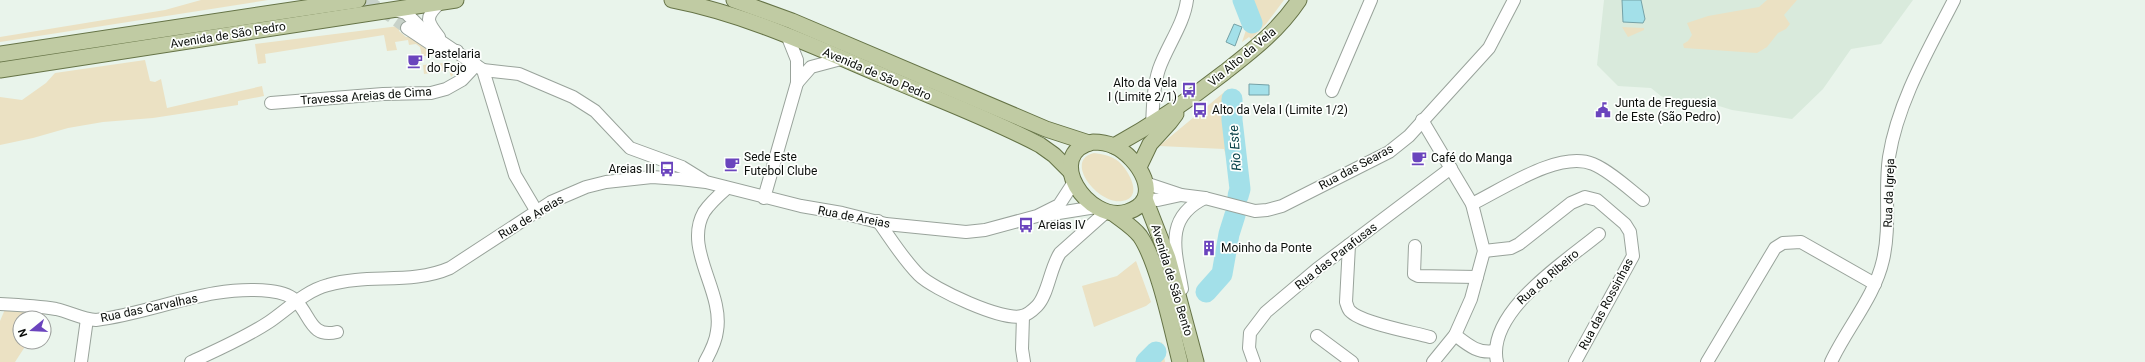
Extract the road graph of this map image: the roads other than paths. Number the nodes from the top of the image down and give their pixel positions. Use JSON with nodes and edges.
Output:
{"nodes":[{"id":1,"x":358,"y":0,"type":"edge"},
{"id":2,"x":456,"y":0,"type":"edge"},
{"id":3,"x":672,"y":0,"type":"edge"},
{"id":4,"x":734,"y":0,"type":"edge"},
{"id":5,"x":1187,"y":0,"type":"edge"},
{"id":6,"x":1300,"y":0,"type":"edge"},
{"id":7,"x":1371,"y":0,"type":"edge"},
{"id":8,"x":1514,"y":0,"type":"edge"},
{"id":9,"x":1954,"y":0,"type":"edge"},
{"id":10,"x":323,"y":3,"type":"edge"},
{"id":11,"x":440,"y":3,"type":"junction"},
{"id":12,"x":394,"y":10,"type":"junction"},
{"id":13,"x":407,"y":28,"type":"tunnel mouth"},
{"id":14,"x":788,"y":35,"type":"junction"},
{"id":15,"x":441,"y":40,"type":"junction"},
{"id":16,"x":457,"y":51,"type":"junction"},
{"id":17,"x":0,"y":54,"type":"edge"},
{"id":18,"x":841,"y":58,"type":"junction"},
{"id":19,"x":479,"y":67,"type":"junction"},
{"id":20,"x":0,"y":70,"type":"edge"},
{"id":21,"x":797,"y":83,"type":"junction"},
{"id":22,"x":1332,"y":90,"type":"dead end"},
{"id":23,"x":271,"y":103,"type":"dead end"},
{"id":24,"x":1179,"y":108,"type":"junction"},
{"id":25,"x":1422,"y":120,"type":"junction"},
{"id":26,"x":1152,"y":125,"type":"junction"},
{"id":27,"x":1089,"y":143,"type":"junction"},
{"id":28,"x":1150,"y":144,"type":"junction"},
{"id":29,"x":1114,"y":146,"type":"junction"},
{"id":30,"x":1139,"y":167,"type":"junction"},
{"id":31,"x":1451,"y":168,"type":"junction"},
{"id":32,"x":1072,"y":176,"type":"junction"},
{"id":33,"x":706,"y":182,"type":"junction"},
{"id":34,"x":1145,"y":183,"type":"junction"},
{"id":35,"x":727,"y":188,"type":"junction"},
{"id":36,"x":1181,"y":195,"type":"junction"},
{"id":37,"x":764,"y":198,"type":"junction"},
{"id":38,"x":1205,"y":198,"type":"junction"},
{"id":39,"x":1145,"y":199,"type":"junction"},
{"id":40,"x":1643,"y":200,"type":"dead end"},
{"id":41,"x":1472,"y":204,"type":"junction"},
{"id":42,"x":1105,"y":211,"type":"junction"},
{"id":43,"x":537,"y":212,"type":"junction"},
{"id":44,"x":1037,"y":216,"type":"junction"},
{"id":45,"x":878,"y":221,"type":"junction"},
{"id":46,"x":1599,"y":234,"type":"dead end"},
{"id":47,"x":1349,"y":245,"type":"junction"},
{"id":48,"x":1415,"y":246,"type":"dead end"},
{"id":49,"x":1484,"y":251,"type":"junction"},
{"id":50,"x":1477,"y":277,"type":"junction"},
{"id":51,"x":1875,"y":284,"type":"junction"},
{"id":52,"x":297,"y":301,"type":"junction"},
{"id":53,"x":0,"y":304,"type":"edge"},
{"id":54,"x":1023,"y":316,"type":"junction"},
{"id":55,"x":87,"y":319,"type":"junction"},
{"id":56,"x":1186,"y":326,"type":"junction"},
{"id":57,"x":337,"y":332,"type":"dead end"},
{"id":58,"x":1455,"y":335,"type":"junction"},
{"id":59,"x":1317,"y":336,"type":"dead end"},
{"id":60,"x":1430,"y":337,"type":"dead end"},
{"id":61,"x":1496,"y":357,"type":"edge"},
{"id":62,"x":81,"y":362,"type":"edge"},
{"id":63,"x":191,"y":362,"type":"edge"},
{"id":64,"x":705,"y":362,"type":"edge"},
{"id":65,"x":1024,"y":362,"type":"edge"},
{"id":66,"x":1180,"y":362,"type":"edge"},
{"id":67,"x":1196,"y":362,"type":"edge"},
{"id":68,"x":1254,"y":362,"type":"edge"},
{"id":69,"x":1352,"y":362,"type":"edge"},
{"id":70,"x":1433,"y":362,"type":"edge"},
{"id":71,"x":1575,"y":362,"type":"edge"},
{"id":72,"x":1707,"y":362,"type":"edge"},
{"id":73,"x":1831,"y":362,"type":"edge"}],
"edges":[{"from":1,"to":10,"type":"main road","name":"Avenida de São Pedro"},
{"from":2,"to":11,"type":"main road","name":"Avenida de São Pedro"},
{"from":3,"to":14,"type":"main road","name":"Avenida de São Pedro"},
{"from":4,"to":27,"type":"main road","name":"Avenida de São Pedro"},
{"from":5,"to":26,"type":"street"},
{"from":6,"to":24,"type":"main road","name":"Via Alto da Vela"},
{"from":7,"to":22,"type":"street"},
{"from":8,"to":25,"type":"street","name":"Rua das Searas"},
{"from":9,"to":51,"type":"street","name":"Rua da Igreja"},
{"from":10,"to":17,"type":"main road","name":"Avenida de São Pedro"},
{"from":11,"to":12,"type":"main road","name":"Avenida de São Pedro"},
{"from":11,"to":15,"type":"street"},
{"from":12,"to":15,"type":"street"},
{"from":12,"to":20,"type":"main road","name":"Avenida de São Pedro"},
{"from":13,"to":16,"type":"street"},
{"from":14,"to":18,"type":"main road","name":"Avenida de São Pedro"},
{"from":14,"to":21,"type":"street"},
{"from":15,"to":16,"type":"street"},
{"from":16,"to":19,"type":"street"},
{"from":18,"to":21,"type":"street"},
{"from":18,"to":32,"type":"main road","name":"Avenida de São Pedro"},
{"from":19,"to":23,"type":"street","name":"Travessa Areias de Cima"},
{"from":19,"to":33,"type":"street"},
{"from":19,"to":43,"type":"street"},
{"from":21,"to":37,"type":"street"},
{"from":24,"to":26,"type":"main road","name":"Via Alto da Vela"},
{"from":24,"to":28,"type":"main road","name":"Via Alto da Vela"},
{"from":25,"to":31,"type":"street"},
{"from":25,"to":38,"type":"street","name":"Rua das Searas"},
{"from":26,"to":28,"type":"main road","name":"Via Alto da Vela"},
{"from":26,"to":29,"type":"main road","name":"Via Alto da Vela"},
{"from":27,"to":29,"type":"main road","name":"Avenida de São Pedro"},
{"from":27,"to":32,"type":"main road"},
{"from":28,"to":30,"type":"main road","name":"Via Alto da Vela"},
{"from":29,"to":30,"type":"main road","name":"Avenida de São Pedro"},
{"from":30,"to":34,"type":"main road","name":"Avenida de São Pedro"},
{"from":31,"to":41,"type":"street"},
{"from":31,"to":47,"type":"street","name":"Rua das Parafusas"},
{"from":32,"to":42,"type":"main road","name":"Avenida de São Pedro"},
{"from":32,"to":44,"type":"street","name":"Rua de Areias"},
{"from":33,"to":35,"type":"street","name":"Rua de Areias"},
{"from":33,"to":43,"type":"street","name":"Rua de Areias"},
{"from":34,"to":36,"type":"street","name":"Rua das Searas"},
{"from":34,"to":39,"type":"main road","name":"Avenida de São Pedro"},
{"from":35,"to":37,"type":"street","name":"Rua de Areias"},
{"from":35,"to":64,"type":"street"},
{"from":36,"to":38,"type":"street","name":"Rua das Searas"},
{"from":36,"to":39,"type":"street","name":"Rua das Searas"},
{"from":37,"to":45,"type":"street","name":"Rua de Areias"},
{"from":38,"to":56,"type":"street"},
{"from":39,"to":42,"type":"main road"},
{"from":39,"to":56,"type":"main road","name":"Avenida de São Bento"},
{"from":40,"to":41,"type":"street"},
{"from":41,"to":49,"type":"street"},
{"from":42,"to":44,"type":"street","name":"Rua de Areias"},
{"from":42,"to":54,"type":"street"},
{"from":42,"to":66,"type":"main road","name":"Avenida de São Bento"},
{"from":43,"to":52,"type":"street","name":"Rua de Areias"},
{"from":44,"to":45,"type":"street","name":"Rua de Areias"},
{"from":45,"to":54,"type":"street"},
{"from":46,"to":61,"type":"street","name":"Rua do Ribeiro"},
{"from":47,"to":60,"type":"street"},
{"from":47,"to":68,"type":"street","name":"Rua das Parafusas"},
{"from":48,"to":50,"type":"street"},
{"from":49,"to":50,"type":"street"},
{"from":49,"to":71,"type":"street","name":"Rua das Rossinhas"},
{"from":50,"to":58,"type":"street"},
{"from":51,"to":72,"type":"street"},
{"from":51,"to":73,"type":"street","name":"Rua da Igreja"},
{"from":52,"to":55,"type":"street","name":"Rua das Carvalhas"},
{"from":52,"to":57,"type":"street"},
{"from":52,"to":63,"type":"street","name":"Rua de Areias"},
{"from":53,"to":55,"type":"street","name":"Rua das Carvalhas"},
{"from":54,"to":65,"type":"street"},
{"from":55,"to":62,"type":"street"},
{"from":56,"to":67,"type":"main road","name":"Avenida de São Bento"},
{"from":58,"to":61,"type":"street","name":"Rua do Ribeiro"},
{"from":58,"to":70,"type":"street"},
{"from":59,"to":69,"type":"street"}]}
